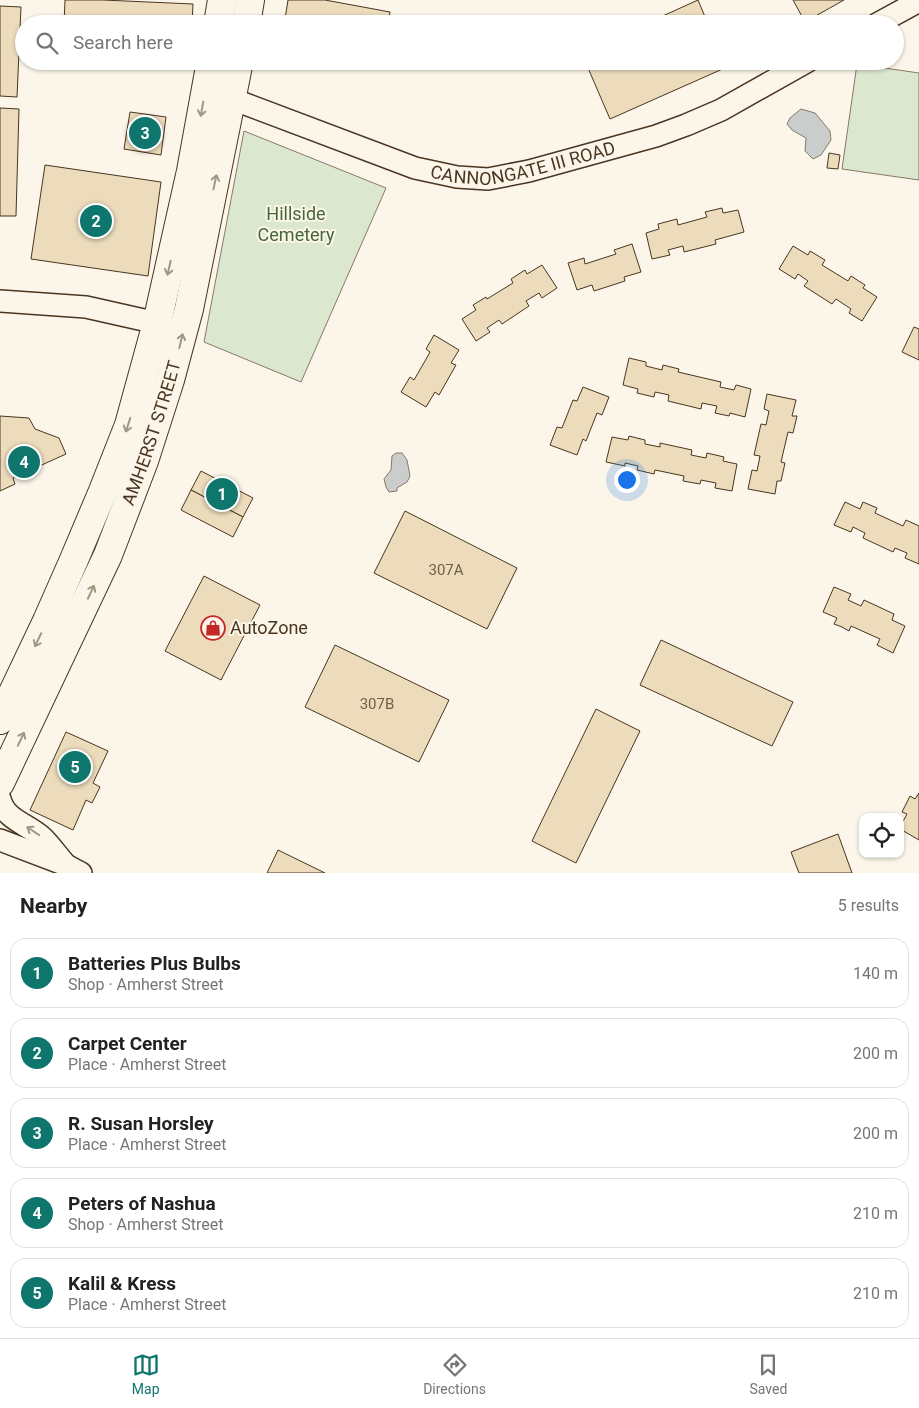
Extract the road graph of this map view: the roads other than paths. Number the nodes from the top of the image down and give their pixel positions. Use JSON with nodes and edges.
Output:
{"nodes":[{"id":1,"x":222,"y":0,"type":"edge"},
{"id":2,"x":250,"y":0,"type":"edge"},
{"id":3,"x":919,"y":1,"type":"edge"},
{"id":4,"x":220,"y":15,"type":"edge"},
{"id":5,"x":248,"y":15,"type":"edge"},
{"id":6,"x":893,"y":15,"type":"edge"},
{"id":7,"x":209,"y":70,"type":"edge"},
{"id":8,"x":237,"y":70,"type":"edge"},
{"id":9,"x":792,"y":70,"type":"edge"},
{"id":10,"x":232,"y":99,"type":"junction"},
{"id":11,"x":0,"y":301,"type":"edge"},
{"id":12,"x":157,"y":323,"type":"junction"},
{"id":13,"x":0,"y":720,"type":"edge"},
{"id":14,"x":0,"y":783,"type":"edge"},
{"id":15,"x":0,"y":799,"type":"edge"},
{"id":16,"x":0,"y":840,"type":"edge"},
{"id":17,"x":73,"y":869,"type":"edge"}],
"edges":[{"from":1,"to":4,"type":"highway"},
{"from":2,"to":5,"type":"highway"},
{"from":3,"to":6,"type":"street"},
{"from":7,"to":12,"type":"highway","name":"AMHERST STREET","one_way":true},
{"from":8,"to":10,"type":"highway","name":"AMHERST STREET"},
{"from":9,"to":10,"type":"street","name":"CANNONGATE III ROAD"},
{"from":14,"to":10,"type":"highway","name":"AMHERST STREET","one_way":true},
{"from":11,"to":12,"type":"street"},
{"from":12,"to":13,"type":"highway","name":"AMHERST STREET","one_way":true},
{"from":17,"to":15,"type":"street","one_way":true},
{"from":16,"to":17,"type":"street"}]}
